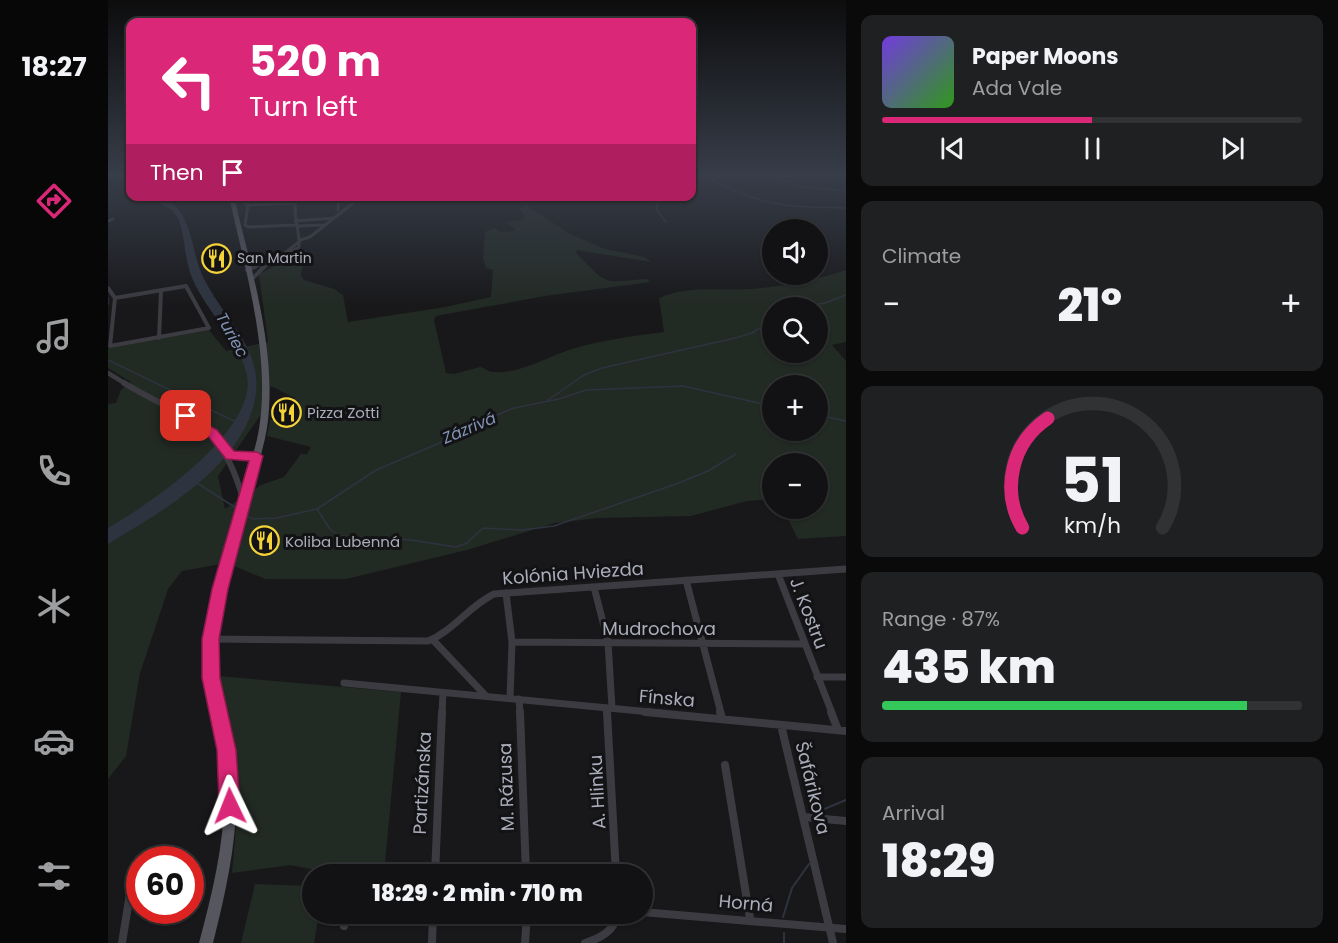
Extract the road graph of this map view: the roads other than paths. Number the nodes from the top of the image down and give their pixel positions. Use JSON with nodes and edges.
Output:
{"nodes":[{"id":1,"x":236,"y":219,"type":"edge"},
{"id":2,"x":246,"y":219,"type":"edge"},
{"id":3,"x":296,"y":219,"type":"edge"},
{"id":4,"x":328,"y":219,"type":"edge"},
{"id":5,"x":334,"y":219,"type":"edge"},
{"id":6,"x":296,"y":224,"type":"junction"},
{"id":7,"x":326,"y":225,"type":"junction"},
{"id":8,"x":300,"y":241,"type":"junction"},
{"id":9,"x":245,"y":258,"type":"junction"},
{"id":10,"x":255,"y":265,"type":"junction"},
{"id":11,"x":265,"y":267,"type":"junction"},
{"id":12,"x":247,"y":270,"type":"junction"},
{"id":13,"x":249,"y":282,"type":"junction"},
{"id":14,"x":108,"y":288,"type":"edge"},
{"id":15,"x":161,"y":291,"type":"junction"},
{"id":16,"x":115,"y":298,"type":"junction"},
{"id":17,"x":159,"y":338,"type":"junction"},
{"id":18,"x":108,"y":373,"type":"edge"},
{"id":19,"x":260,"y":444,"type":"junction"},
{"id":20,"x":229,"y":455,"type":"junction"},
{"id":21,"x":257,"y":456,"type":"junction"},
{"id":22,"x":242,"y":457,"type":"junction"},
{"id":23,"x":243,"y":499,"type":"junction"},
{"id":24,"x":846,"y":569,"type":"edge"},
{"id":25,"x":778,"y":574,"type":"junction"},
{"id":26,"x":686,"y":580,"type":"junction"},
{"id":27,"x":594,"y":587,"type":"junction"},
{"id":28,"x":506,"y":593,"type":"junction"},
{"id":29,"x":210,"y":639,"type":"junction"},
{"id":30,"x":433,"y":640,"type":"junction"},
{"id":31,"x":512,"y":642,"type":"junction"},
{"id":32,"x":608,"y":642,"type":"junction"},
{"id":33,"x":703,"y":643,"type":"junction"},
{"id":34,"x":805,"y":644,"type":"junction"},
{"id":35,"x":818,"y":677,"type":"junction"},
{"id":36,"x":846,"y":677,"type":"edge"},
{"id":37,"x":344,"y":683,"type":"dead end"},
{"id":38,"x":443,"y":693,"type":"junction"},
{"id":39,"x":486,"y":695,"type":"junction"},
{"id":40,"x":510,"y":698,"type":"junction"},
{"id":41,"x":519,"y":699,"type":"junction"},
{"id":42,"x":610,"y":708,"type":"junction"},
{"id":43,"x":722,"y":718,"type":"junction"},
{"id":44,"x":781,"y":725,"type":"junction"},
{"id":45,"x":842,"y":730,"type":"edge"},
{"id":46,"x":725,"y":765,"type":"dead end"},
{"id":47,"x":804,"y":817,"type":"junction"},
{"id":48,"x":846,"y":821,"type":"edge"},
{"id":49,"x":435,"y":864,"type":"edge"},
{"id":50,"x":526,"y":864,"type":"edge"},
{"id":51,"x":616,"y":864,"type":"edge"},
{"id":52,"x":653,"y":913,"type":"edge"},
{"id":53,"x":126,"y":918,"type":"edge"},
{"id":54,"x":750,"y":919,"type":"junction"},
{"id":55,"x":433,"y":924,"type":"edge"},
{"id":56,"x":526,"y":924,"type":"edge"},
{"id":57,"x":614,"y":924,"type":"edge"},
{"id":58,"x":831,"y":929,"type":"junction"},
{"id":59,"x":846,"y":929,"type":"edge"},
{"id":60,"x":122,"y":943,"type":"edge"},
{"id":61,"x":206,"y":943,"type":"edge"},
{"id":62,"x":432,"y":943,"type":"edge"},
{"id":63,"x":525,"y":943,"type":"edge"},
{"id":64,"x":585,"y":943,"type":"edge"},
{"id":65,"x":832,"y":943,"type":"edge"}],
"edges":[{"from":1,"to":9,"type":"main road"},
{"from":2,"to":6,"type":"street"},
{"from":3,"to":6,"type":"street"},
{"from":4,"to":6,"type":"street"},
{"from":5,"to":7,"type":"street"},
{"from":6,"to":7,"type":"street"},
{"from":6,"to":8,"type":"street"},
{"from":7,"to":8,"type":"street"},
{"from":8,"to":10,"type":"street"},
{"from":8,"to":11,"type":"street"},
{"from":9,"to":10,"type":"street"},
{"from":9,"to":12,"type":"main road"},
{"from":10,"to":12,"type":"street"},
{"from":11,"to":12,"type":"street"},
{"from":11,"to":13,"type":"street"},
{"from":12,"to":13,"type":"main road"},
{"from":13,"to":19,"type":"main road"},
{"from":14,"to":16,"type":"street"},
{"from":15,"to":16,"type":"street"},
{"from":15,"to":17,"type":"street"},
{"from":15,"to":17,"type":"street"},
{"from":16,"to":17,"type":"street"},
{"from":18,"to":20,"type":"street"},
{"from":19,"to":21,"type":"main road"},
{"from":19,"to":22,"type":"street"},
{"from":20,"to":22,"type":"street"},
{"from":20,"to":23,"type":"street"},
{"from":21,"to":22,"type":"street"},
{"from":21,"to":23,"type":"main road"},
{"from":23,"to":29,"type":"main road"},
{"from":24,"to":25,"type":"street","name":"Kolónia Hviezda"},
{"from":25,"to":26,"type":"street","name":"Kolónia Hviezda"},
{"from":25,"to":34,"type":"street","name":"J. Kostru"},
{"from":26,"to":27,"type":"street","name":"Kolónia Hviezda"},
{"from":26,"to":33,"type":"street"},
{"from":27,"to":28,"type":"street","name":"Kolónia Hviezda"},
{"from":27,"to":32,"type":"street","name":"A. Hlinku"},
{"from":28,"to":30,"type":"street","name":"Kolónia Hviezda"},
{"from":28,"to":31,"type":"street"},
{"from":29,"to":30,"type":"street"},
{"from":29,"to":61,"type":"main road"},
{"from":30,"to":39,"type":"street"},
{"from":31,"to":32,"type":"street","name":"Mudrochova"},
{"from":31,"to":40,"type":"street"},
{"from":32,"to":33,"type":"street","name":"Mudrochova"},
{"from":32,"to":42,"type":"street","name":"A. Hlinku"},
{"from":33,"to":34,"type":"street","name":"Mudrochova"},
{"from":33,"to":43,"type":"street"},
{"from":34,"to":35,"type":"street","name":"J. Kostru"},
{"from":35,"to":36,"type":"street"},
{"from":35,"to":45,"type":"street","name":"J. Kostru"},
{"from":37,"to":38,"type":"street","name":"Fínska"},
{"from":38,"to":39,"type":"street","name":"Fínska"},
{"from":38,"to":49,"type":"street","name":"Partizánska"},
{"from":39,"to":40,"type":"street","name":"Fínska"},
{"from":40,"to":41,"type":"street","name":"Fínska"},
{"from":41,"to":42,"type":"street","name":"Fínska"},
{"from":41,"to":50,"type":"street","name":"M. Rázusa"},
{"from":42,"to":43,"type":"street","name":"Fínska"},
{"from":42,"to":51,"type":"street","name":"A. Hlinku"},
{"from":43,"to":44,"type":"street","name":"Fínska"},
{"from":44,"to":45,"type":"street","name":"Fínska"},
{"from":44,"to":47,"type":"street","name":"Šafárikova"},
{"from":46,"to":54,"type":"street"},
{"from":47,"to":48,"type":"street"},
{"from":47,"to":58,"type":"street","name":"Šafárikova"},
{"from":52,"to":54,"type":"street","name":"Horná"},
{"from":53,"to":60,"type":"street"},
{"from":54,"to":58,"type":"street","name":"Horná"},
{"from":55,"to":62,"type":"street"},
{"from":56,"to":63,"type":"street"},
{"from":57,"to":64,"type":"street"},
{"from":58,"to":59,"type":"street","name":"Horná"},
{"from":58,"to":65,"type":"street"}]}
